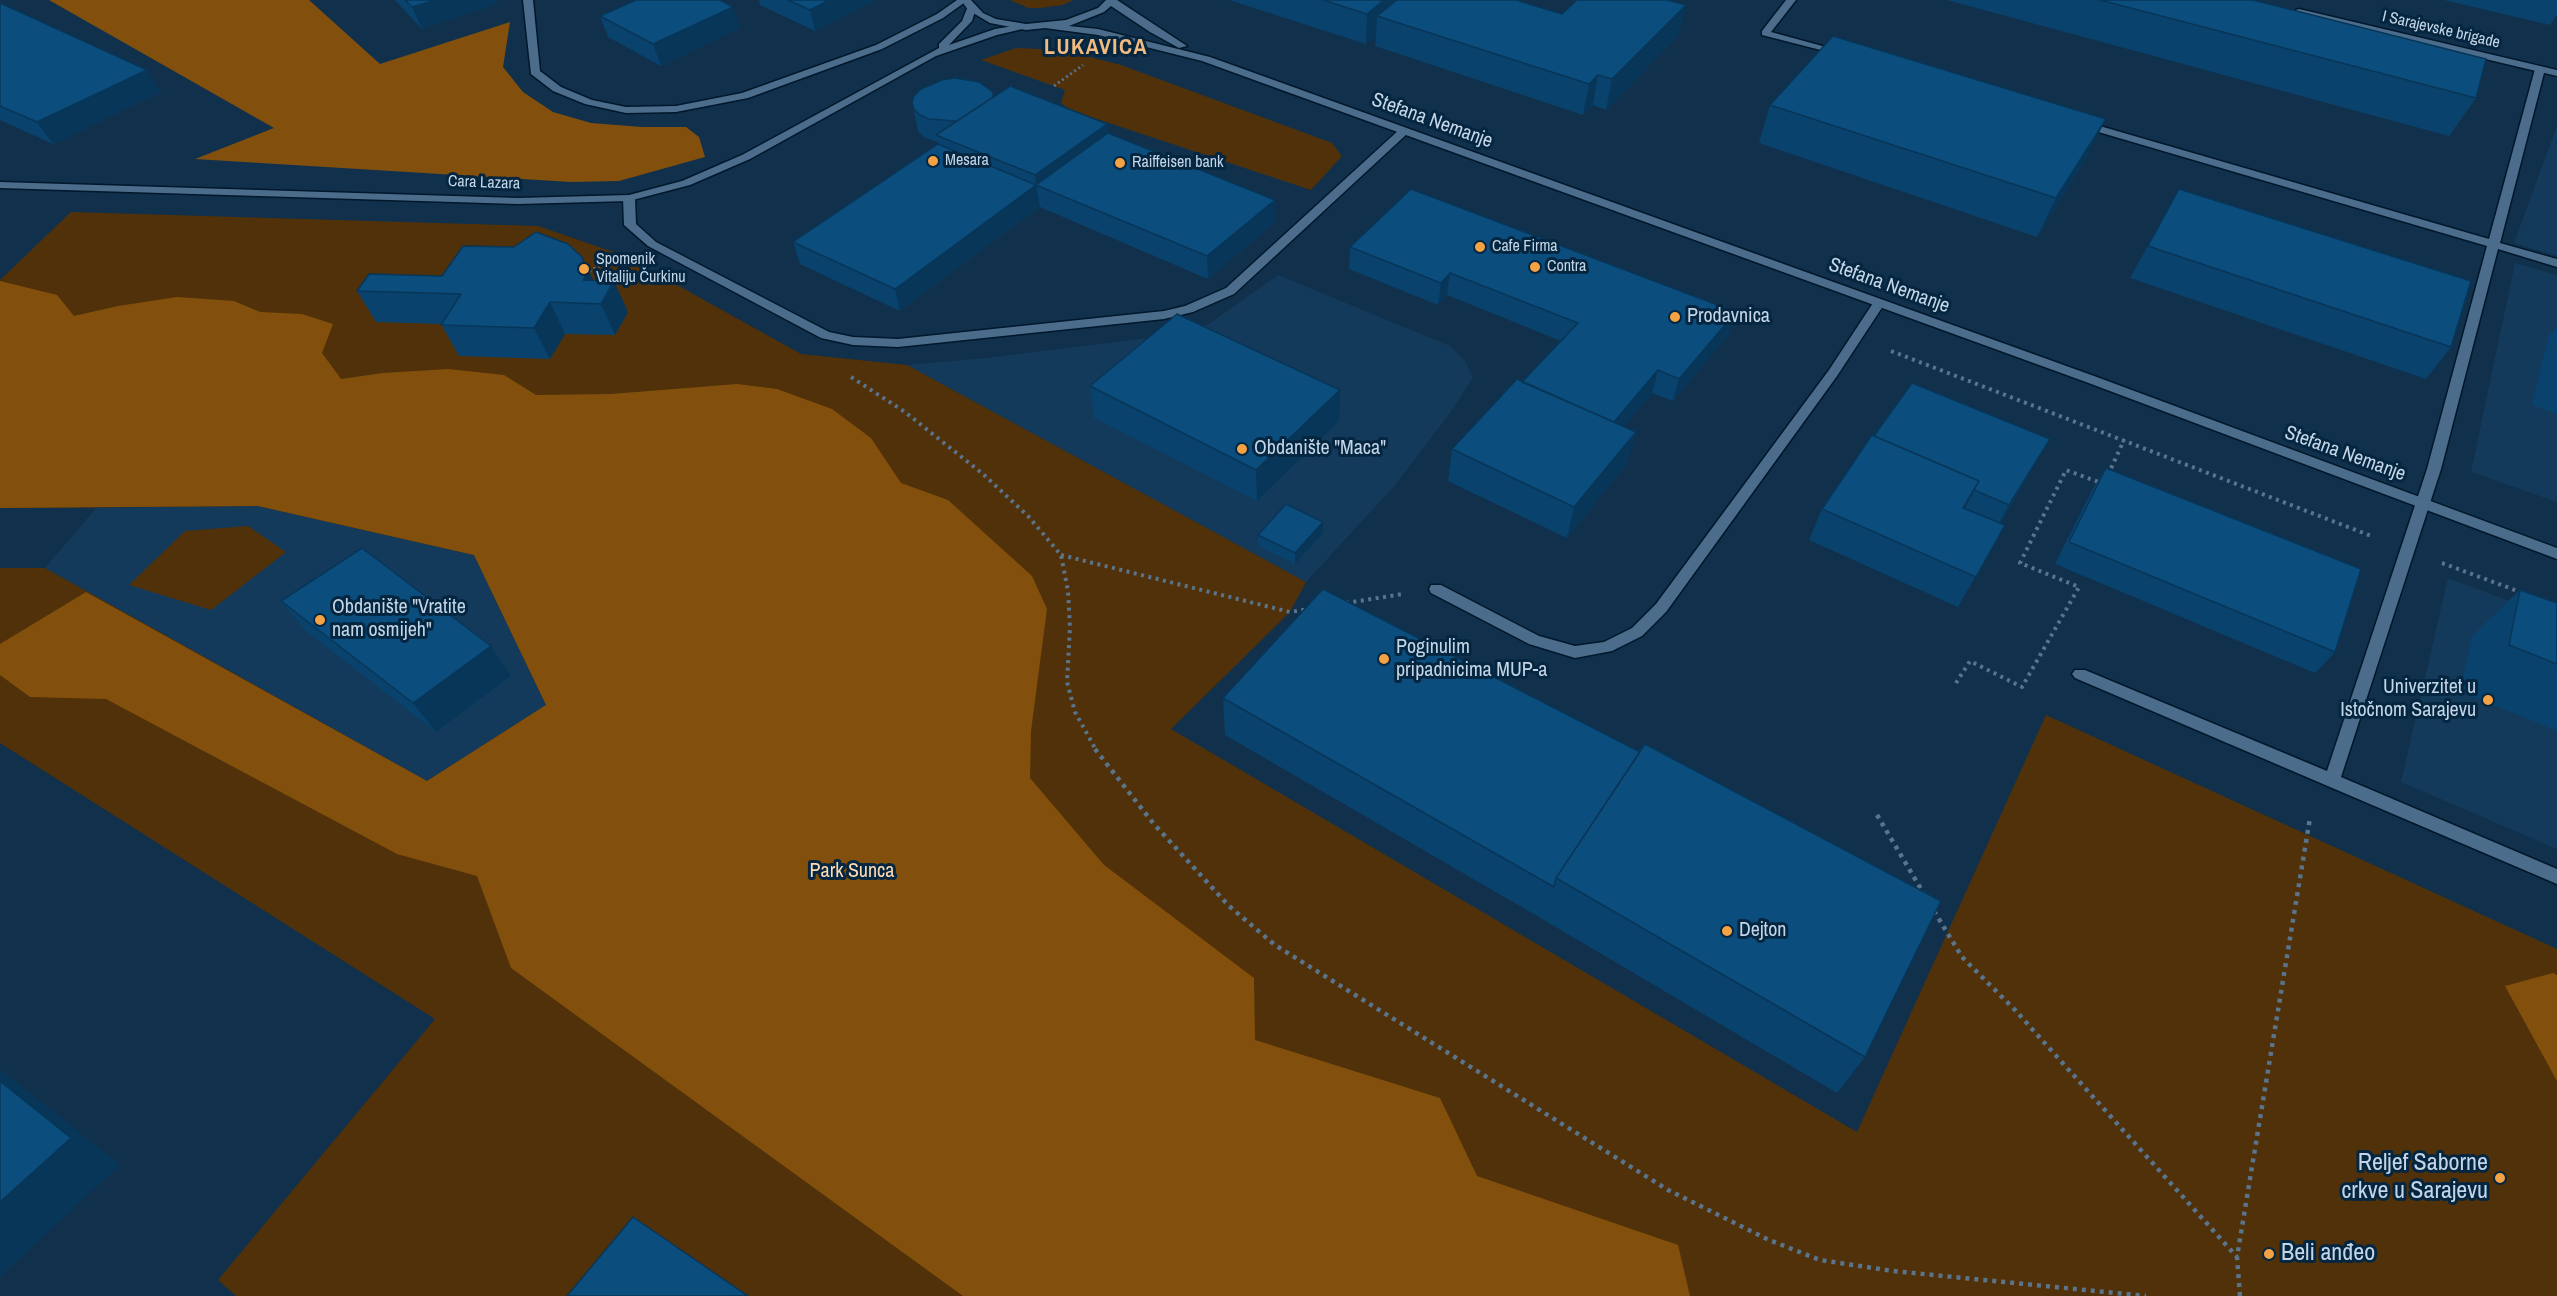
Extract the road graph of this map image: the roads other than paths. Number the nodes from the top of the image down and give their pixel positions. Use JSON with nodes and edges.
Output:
{"nodes":[{"id":1,"x":528,"y":0,"type":"edge"},
{"id":2,"x":1112,"y":0,"type":"edge"},
{"id":3,"x":1791,"y":0,"type":"edge"},
{"id":4,"x":967,"y":3,"type":"edge"},
{"id":5,"x":2284,"y":8,"type":"edge"},
{"id":6,"x":1048,"y":26,"type":"junction"},
{"id":7,"x":1026,"y":27,"type":"junction"},
{"id":8,"x":932,"y":54,"type":"junction"},
{"id":9,"x":1206,"y":59,"type":"junction"},
{"id":10,"x":1856,"y":59,"type":"edge"},
{"id":11,"x":2540,"y":69,"type":"junction"},
{"id":12,"x":2557,"y":73,"type":"edge"},
{"id":13,"x":2073,"y":122,"type":"edge"},
{"id":14,"x":1404,"y":131,"type":"junction"},
{"id":15,"x":0,"y":185,"type":"edge"},
{"id":16,"x":629,"y":198,"type":"junction"},
{"id":17,"x":2494,"y":244,"type":"junction"},
{"id":18,"x":2557,"y":263,"type":"edge"},
{"id":19,"x":1880,"y":303,"type":"junction"},
{"id":20,"x":2423,"y":504,"type":"junction"},
{"id":21,"x":2557,"y":554,"type":"edge"},
{"id":22,"x":1437,"y":589,"type":"road end"},
{"id":23,"x":2080,"y":674,"type":"dead end"},
{"id":24,"x":2332,"y":780,"type":"junction"},
{"id":25,"x":2557,"y":877,"type":"edge"}],
"edges":[{"from":1,"to":4,"type":"street"},
{"from":2,"to":6,"type":"street"},
{"from":2,"to":9,"type":"street","name":"Stefana Nemanje"},
{"from":3,"to":10,"type":"street"},
{"from":4,"to":7,"type":"street"},
{"from":4,"to":8,"type":"street","name":"Cara Lazara"},
{"from":5,"to":11,"type":"street","name":"I Sarajevske brigade"},
{"from":6,"to":7,"type":"street"},
{"from":6,"to":9,"type":"street","name":"Stefana Nemanje"},
{"from":7,"to":8,"type":"street","name":"Cara Lazara"},
{"from":8,"to":16,"type":"street","name":"Cara Lazara"},
{"from":9,"to":14,"type":"street","name":"Stefana Nemanje"},
{"from":11,"to":12,"type":"street","name":"I Sarajevske brigade"},
{"from":11,"to":17,"type":"street"},
{"from":13,"to":17,"type":"street"},
{"from":14,"to":16,"type":"street"},
{"from":14,"to":19,"type":"street","name":"Stefana Nemanje"},
{"from":15,"to":16,"type":"street","name":"Cara Lazara"},
{"from":17,"to":18,"type":"street"},
{"from":17,"to":20,"type":"street"},
{"from":19,"to":20,"type":"street","name":"Stefana Nemanje"},
{"from":19,"to":22,"type":"street"},
{"from":20,"to":21,"type":"street","name":"Stefana Nemanje"},
{"from":20,"to":24,"type":"street"},
{"from":23,"to":24,"type":"street"},
{"from":24,"to":25,"type":"street"}]}
